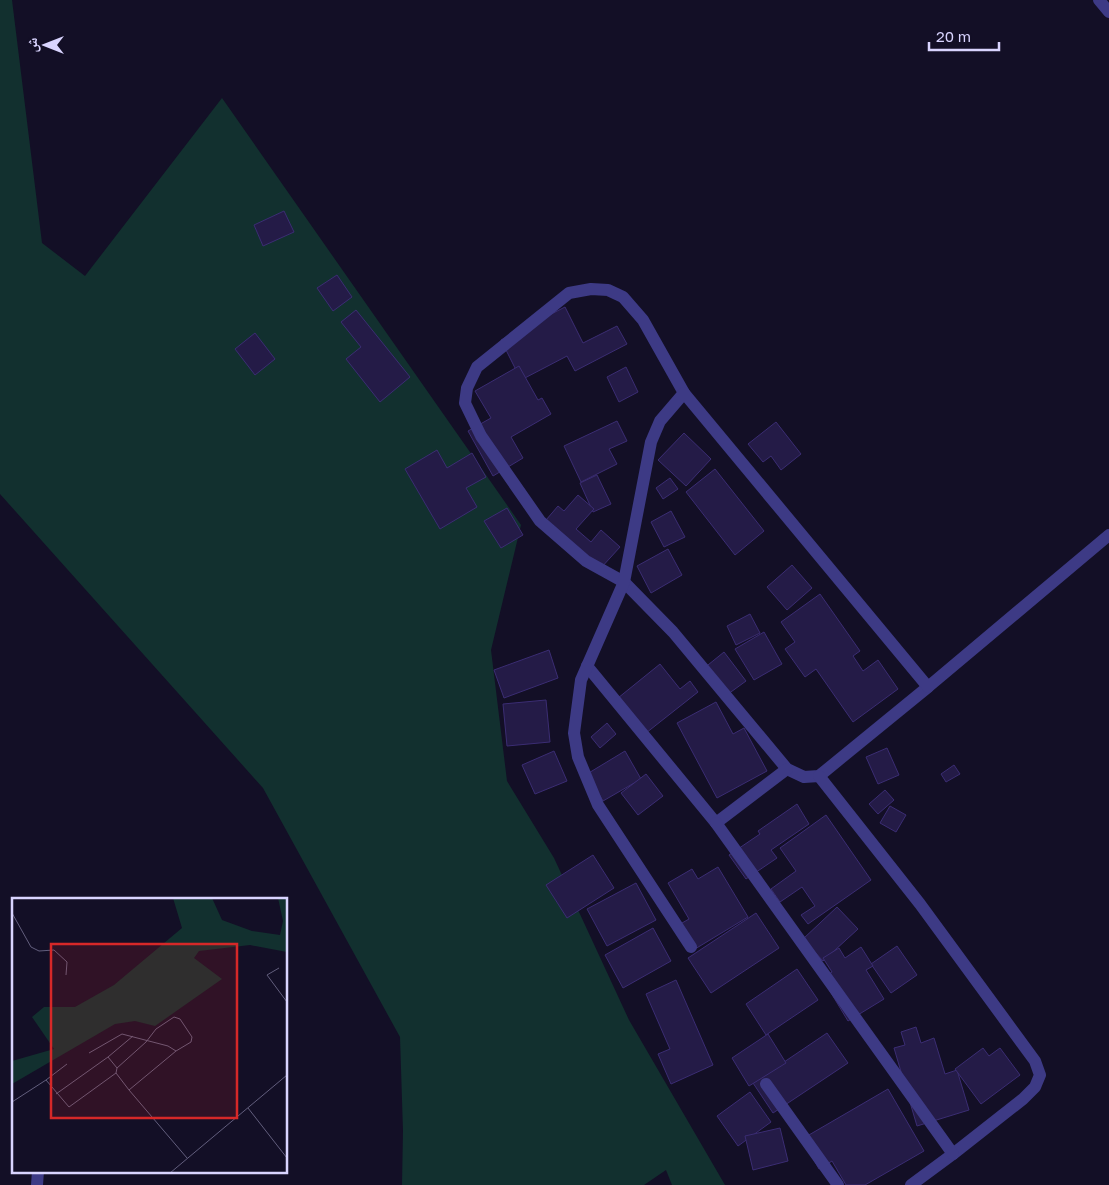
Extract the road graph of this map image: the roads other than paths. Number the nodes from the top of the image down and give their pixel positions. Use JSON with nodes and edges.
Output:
{"nodes":[{"id":1,"x":1099,"y":0,"type":"edge"},
{"id":2,"x":1109,"y":12,"type":"edge"},
{"id":3,"x":684,"y":393,"type":"junction"},
{"id":4,"x":1109,"y":536,"type":"edge"},
{"id":5,"x":624,"y":582,"type":"junction"},
{"id":6,"x":587,"y":666,"type":"junction"},
{"id":7,"x":928,"y":687,"type":"junction"},
{"id":8,"x":787,"y":769,"type":"junction"},
{"id":9,"x":819,"y":776,"type":"junction"},
{"id":10,"x":716,"y":823,"type":"junction"},
{"id":11,"x":691,"y":947,"type":"dead end"},
{"id":12,"x":766,"y":1084,"type":"dead end"},
{"id":13,"x":954,"y":1154,"type":"junction"},
{"id":14,"x":38,"y":1172,"type":"edge"},
{"id":15,"x":37,"y":1185,"type":"edge"},
{"id":16,"x":838,"y":1185,"type":"edge"},
{"id":17,"x":911,"y":1185,"type":"edge"}],
"edges":[{"from":1,"to":2,"type":"street"},
{"from":3,"to":5,"type":"street"},
{"from":3,"to":5,"type":"street"},
{"from":3,"to":7,"type":"street"},
{"from":4,"to":7,"type":"street"},
{"from":5,"to":6,"type":"street"},
{"from":5,"to":8,"type":"street"},
{"from":6,"to":10,"type":"street"},
{"from":6,"to":11,"type":"street"},
{"from":7,"to":9,"type":"street"},
{"from":8,"to":9,"type":"street"},
{"from":8,"to":10,"type":"street"},
{"from":9,"to":13,"type":"street"},
{"from":10,"to":13,"type":"street"},
{"from":12,"to":16,"type":"street"},
{"from":13,"to":17,"type":"street"},
{"from":14,"to":15,"type":"street"}]}
